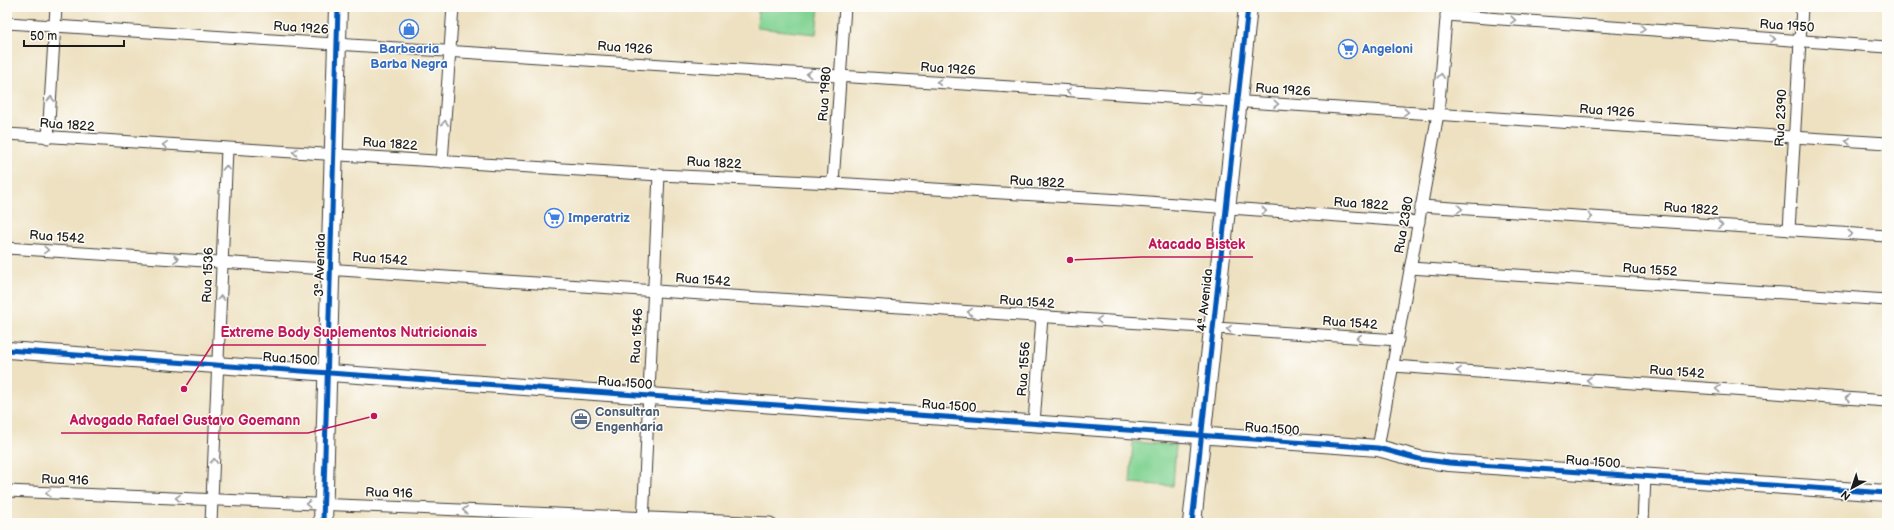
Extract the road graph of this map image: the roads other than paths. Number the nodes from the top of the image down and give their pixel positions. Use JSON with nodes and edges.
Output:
{"nodes":[{"id":1,"x":56,"y":7,"type":"edge"},
{"id":2,"x":338,"y":7,"type":"edge"},
{"id":3,"x":453,"y":7,"type":"edge"},
{"id":4,"x":845,"y":7,"type":"edge"},
{"id":5,"x":1248,"y":7,"type":"edge"},
{"id":6,"x":1802,"y":7,"type":"edge"},
{"id":7,"x":1446,"y":11,"type":"edge"},
{"id":8,"x":7,"y":23,"type":"edge"},
{"id":9,"x":55,"y":26,"type":"junction"},
{"id":10,"x":1800,"y":40,"type":"junction"},
{"id":11,"x":337,"y":44,"type":"junction"},
{"id":12,"x":1887,"y":47,"type":"edge"},
{"id":13,"x":450,"y":51,"type":"junction"},
{"id":14,"x":840,"y":76,"type":"junction"},
{"id":15,"x":1237,"y":102,"type":"junction"},
{"id":16,"x":1438,"y":114,"type":"junction"},
{"id":17,"x":7,"y":134,"type":"edge"},
{"id":18,"x":1794,"y":137,"type":"junction"},
{"id":19,"x":48,"y":138,"type":"junction"},
{"id":20,"x":1887,"y":143,"type":"edge"},
{"id":21,"x":227,"y":149,"type":"junction"},
{"id":22,"x":334,"y":154,"type":"junction"},
{"id":23,"x":442,"y":162,"type":"junction"},
{"id":24,"x":659,"y":175,"type":"junction"},
{"id":25,"x":833,"y":183,"type":"junction"},
{"id":26,"x":1422,"y":206,"type":"junction"},
{"id":27,"x":1226,"y":208,"type":"junction"},
{"id":28,"x":1419,"y":222,"type":"junction"},
{"id":29,"x":1789,"y":230,"type":"junction"},
{"id":30,"x":1887,"y":236,"type":"edge"},
{"id":31,"x":7,"y":248,"type":"edge"},
{"id":32,"x":222,"y":262,"type":"junction"},
{"id":33,"x":1410,"y":268,"type":"junction"},
{"id":34,"x":330,"y":270,"type":"junction"},
{"id":35,"x":654,"y":291,"type":"junction"},
{"id":36,"x":1887,"y":300,"type":"edge"},
{"id":37,"x":1042,"y":317,"type":"junction"},
{"id":38,"x":1213,"y":328,"type":"junction"},
{"id":39,"x":1398,"y":340,"type":"junction"},
{"id":40,"x":7,"y":350,"type":"edge"},
{"id":41,"x":218,"y":365,"type":"junction"},
{"id":42,"x":1393,"y":366,"type":"junction"},
{"id":43,"x":328,"y":373,"type":"junction"},
{"id":44,"x":649,"y":396,"type":"junction"},
{"id":45,"x":1887,"y":401,"type":"edge"},
{"id":46,"x":1034,"y":423,"type":"junction"},
{"id":47,"x":1201,"y":435,"type":"junction"},
{"id":48,"x":1378,"y":448,"type":"junction"},
{"id":49,"x":1645,"y":477,"type":"junction"},
{"id":50,"x":7,"y":491,"type":"edge"},
{"id":51,"x":1887,"y":493,"type":"edge"},
{"id":52,"x":212,"y":500,"type":"junction"},
{"id":53,"x":324,"y":504,"type":"junction"},
{"id":54,"x":643,"y":520,"type":"edge"},
{"id":55,"x":211,"y":523,"type":"edge"},
{"id":56,"x":323,"y":523,"type":"edge"},
{"id":57,"x":770,"y":523,"type":"edge"},
{"id":58,"x":1192,"y":523,"type":"edge"},
{"id":59,"x":1643,"y":523,"type":"edge"}],
"edges":[{"from":1,"to":9,"type":"street"},
{"from":2,"to":11,"type":"main road","name":"3ª Avenida"},
{"from":3,"to":13,"type":"street"},
{"from":4,"to":14,"type":"street","name":"Rua 1980"},
{"from":5,"to":15,"type":"main road","name":"4ª Avenida"},
{"from":6,"to":10,"type":"street","name":"Rua 2390"},
{"from":7,"to":10,"type":"street","name":"Rua 1950","one_way":true},
{"from":16,"to":7,"type":"street","name":"Rua 2380","one_way":true},
{"from":8,"to":9,"type":"street","name":"Rua 1926"},
{"from":9,"to":11,"type":"street","name":"Rua 1926"},
{"from":19,"to":9,"type":"street","one_way":true},
{"from":10,"to":12,"type":"street","name":"Rua 1950"},
{"from":10,"to":18,"type":"street","name":"Rua 2390"},
{"from":11,"to":13,"type":"street","name":"Rua 1926"},
{"from":11,"to":22,"type":"main road","name":"3ª Avenida"},
{"from":14,"to":13,"type":"street","name":"Rua 1926","one_way":true},
{"from":23,"to":13,"type":"street","one_way":true},
{"from":15,"to":14,"type":"street","name":"Rua 1926","one_way":true},
{"from":14,"to":25,"type":"street","name":"Rua 1980"},
{"from":15,"to":16,"type":"street","name":"Rua 1926","one_way":true},
{"from":15,"to":27,"type":"main road","name":"4ª Avenida"},
{"from":16,"to":18,"type":"street","name":"Rua 1926"},
{"from":16,"to":26,"type":"street","name":"Rua 2380"},
{"from":17,"to":19,"type":"street","name":"Rua 1822"},
{"from":20,"to":18,"type":"street","name":"Rua 1926","one_way":true},
{"from":18,"to":29,"type":"street","name":"Rua 2390"},
{"from":21,"to":19,"type":"street","name":"Rua 1822","one_way":true},
{"from":22,"to":21,"type":"street","name":"Rua 1822","one_way":true},
{"from":32,"to":21,"type":"street","name":"Rua 1536","one_way":true},
{"from":22,"to":23,"type":"street","name":"Rua 1822"},
{"from":22,"to":34,"type":"main road","name":"3ª Avenida"},
{"from":23,"to":24,"type":"street","name":"Rua 1822"},
{"from":24,"to":25,"type":"street","name":"Rua 1822"},
{"from":24,"to":35,"type":"street","name":"Rua 1546"},
{"from":25,"to":27,"type":"street","name":"Rua 1822"},
{"from":26,"to":28,"type":"street","name":"Rua 2380"},
{"from":26,"to":29,"type":"street","name":"Rua 1822","one_way":true},
{"from":27,"to":28,"type":"street","name":"Rua 1822","one_way":true},
{"from":27,"to":38,"type":"main road","name":"4ª Avenida"},
{"from":28,"to":33,"type":"street","name":"Rua 2380"},
{"from":29,"to":30,"type":"street","name":"Rua 1822","one_way":true},
{"from":31,"to":32,"type":"street","name":"Rua 1542","one_way":true},
{"from":32,"to":34,"type":"street","name":"Rua 1542"},
{"from":41,"to":32,"type":"street","name":"Rua 1536","one_way":true},
{"from":33,"to":36,"type":"street","name":"Rua 1552"},
{"from":33,"to":39,"type":"street","name":"Rua 2380"},
{"from":34,"to":35,"type":"street","name":"Rua 1542"},
{"from":34,"to":43,"type":"main road","name":"3ª Avenida"},
{"from":37,"to":35,"type":"street","name":"Rua 1542","one_way":true},
{"from":35,"to":44,"type":"street","name":"Rua 1546"},
{"from":38,"to":37,"type":"street","name":"Rua 1542","one_way":true},
{"from":37,"to":46,"type":"street","name":"Rua 1556"},
{"from":39,"to":38,"type":"street","name":"Rua 1542","one_way":true},
{"from":38,"to":47,"type":"main road","name":"4ª Avenida"},
{"from":39,"to":42,"type":"street","name":"Rua 2380"},
{"from":40,"to":41,"type":"street","name":"Rua 1500"},
{"from":41,"to":43,"type":"street","name":"Rua 1500"},
{"from":52,"to":41,"type":"street","name":"Rua 1536","one_way":true},
{"from":45,"to":42,"type":"street","name":"Rua 1542","one_way":true},
{"from":42,"to":48,"type":"street","name":"Rua 2380"},
{"from":43,"to":44,"type":"street","name":"Rua 1500"},
{"from":43,"to":53,"type":"main road","name":"3ª Avenida"},
{"from":44,"to":46,"type":"street","name":"Rua 1500"},
{"from":44,"to":54,"type":"street","name":"Rua 1546"},
{"from":46,"to":47,"type":"street","name":"Rua 1500"},
{"from":47,"to":48,"type":"street","name":"Rua 1500"},
{"from":47,"to":58,"type":"main road","name":"4ª Avenida"},
{"from":48,"to":49,"type":"street","name":"Rua 1500"},
{"from":49,"to":51,"type":"street","name":"Rua 1500"},
{"from":49,"to":59,"type":"street"},
{"from":52,"to":50,"type":"street","name":"Rua 916","one_way":true},
{"from":53,"to":52,"type":"street","name":"Rua 916","one_way":true},
{"from":52,"to":55,"type":"street","name":"Rua 1536"},
{"from":54,"to":53,"type":"street","name":"Rua 916","one_way":true},
{"from":53,"to":56,"type":"main road","name":"3ª Avenida"},
{"from":54,"to":57,"type":"street","name":"Rua 916"}]}
